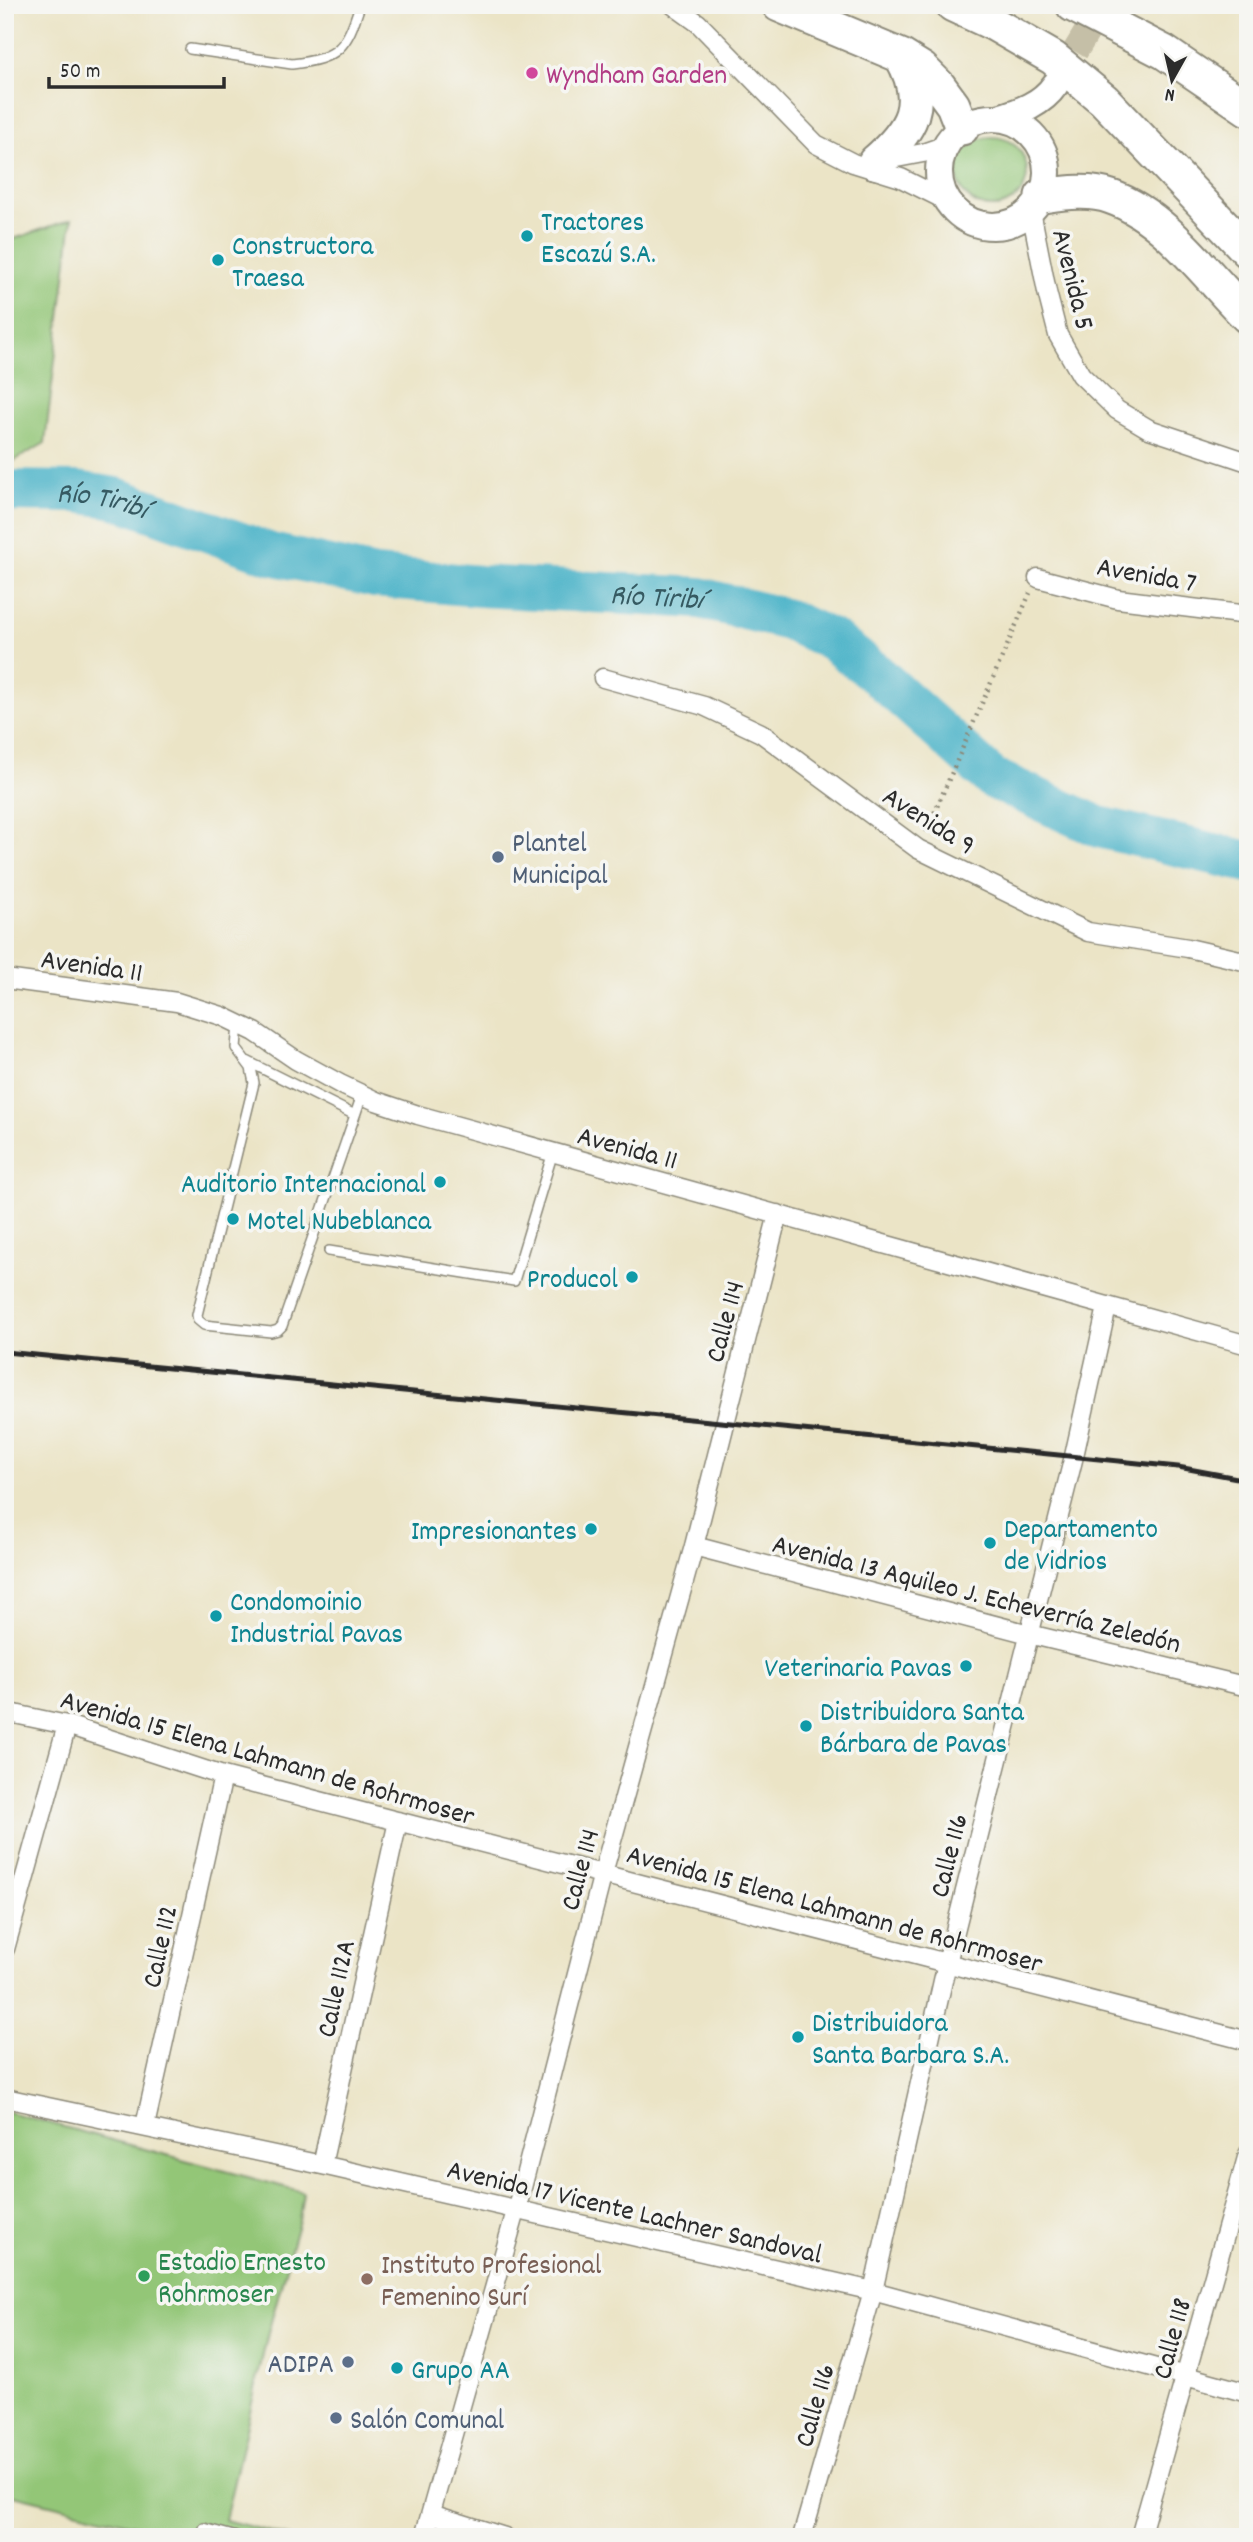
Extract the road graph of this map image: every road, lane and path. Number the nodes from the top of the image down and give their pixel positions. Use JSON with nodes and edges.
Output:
{"nodes":[{"id":1,"x":360,"y":5,"type":"edge"},
{"id":2,"x":673,"y":5,"type":"edge"},
{"id":3,"x":779,"y":5,"type":"edge"},
{"id":4,"x":953,"y":5,"type":"edge"},
{"id":5,"x":1073,"y":5,"type":"edge"},
{"id":6,"x":190,"y":48,"type":"dead end"},
{"id":7,"x":901,"y":56,"type":"junction"},
{"id":8,"x":1248,"y":108,"type":"edge"},
{"id":9,"x":998,"y":118,"type":"junction"},
{"id":10,"x":954,"y":136,"type":"junction"},
{"id":11,"x":1043,"y":150,"type":"junction"},
{"id":12,"x":864,"y":162,"type":"junction"},
{"id":13,"x":947,"y":201,"type":"junction"},
{"id":14,"x":1036,"y":203,"type":"junction"},
{"id":15,"x":1248,"y":251,"type":"edge"},
{"id":16,"x":1248,"y":317,"type":"edge"},
{"id":17,"x":1248,"y":462,"type":"edge"},
{"id":18,"x":1038,"y":578,"type":"dead end"},
{"id":19,"x":1021,"y":615,"type":"dead end"},
{"id":20,"x":1248,"y":615,"type":"edge"},
{"id":21,"x":603,"y":678,"type":"dead end"},
{"id":22,"x":926,"y":831,"type":"dead end"},
{"id":23,"x":1248,"y":962,"type":"edge"},
{"id":24,"x":5,"y":979,"type":"edge"},
{"id":25,"x":238,"y":1024,"type":"junction"},
{"id":26,"x":246,"y":1060,"type":"junction"},
{"id":27,"x":362,"y":1095,"type":"junction"},
{"id":28,"x":355,"y":1115,"type":"junction"},
{"id":29,"x":553,"y":1152,"type":"junction"},
{"id":30,"x":778,"y":1214,"type":"junction"},
{"id":31,"x":329,"y":1251,"type":"dead end"},
{"id":32,"x":1107,"y":1307,"type":"junction"},
{"id":33,"x":1248,"y":1345,"type":"edge"},
{"id":34,"x":694,"y":1546,"type":"junction"},
{"id":35,"x":1029,"y":1634,"type":"junction"},
{"id":36,"x":1248,"y":1687,"type":"edge"},
{"id":37,"x":5,"y":1712,"type":"edge"},
{"id":38,"x":67,"y":1725,"type":"junction"},
{"id":39,"x":223,"y":1776,"type":"junction"},
{"id":40,"x":397,"y":1821,"type":"junction"},
{"id":41,"x":603,"y":1873,"type":"junction"},
{"id":42,"x":9,"y":1921,"type":"edge"},
{"id":43,"x":5,"y":1949,"type":"edge"},
{"id":44,"x":947,"y":1963,"type":"junction"},
{"id":45,"x":1248,"y":2040,"type":"edge"},
{"id":46,"x":5,"y":2098,"type":"edge"},
{"id":47,"x":145,"y":2126,"type":"junction"},
{"id":48,"x":1248,"y":2154,"type":"edge"},
{"id":49,"x":322,"y":2165,"type":"junction"},
{"id":50,"x":516,"y":2211,"type":"junction"},
{"id":51,"x":873,"y":2291,"type":"junction"},
{"id":52,"x":1186,"y":2378,"type":"junction"},
{"id":53,"x":1248,"y":2393,"type":"edge"},
{"id":54,"x":430,"y":2514,"type":"junction"},
{"id":55,"x":204,"y":2528,"type":"dead end"},
{"id":56,"x":237,"y":2537,"type":"edge"},
{"id":57,"x":424,"y":2537,"type":"edge"},
{"id":58,"x":505,"y":2537,"type":"edge"},
{"id":59,"x":802,"y":2537,"type":"edge"},
{"id":60,"x":1140,"y":2537,"type":"edge"}],
"edges":[{"from":1,"to":6,"type":"lane"},
{"from":2,"to":12,"type":"street"},
{"from":3,"to":7,"type":"highway"},
{"from":4,"to":15,"type":"highway"},
{"from":5,"to":8,"type":"highway"},
{"from":7,"to":10,"type":"highway"},
{"from":7,"to":12,"type":"highway"},
{"from":9,"to":10,"type":"street"},
{"from":9,"to":11,"type":"street"},
{"from":9,"to":11,"type":"street"},
{"from":10,"to":12,"type":"street"},
{"from":10,"to":13,"type":"street"},
{"from":11,"to":14,"type":"street"},
{"from":12,"to":13,"type":"street"},
{"from":13,"to":14,"type":"street"},
{"from":14,"to":16,"type":"highway"},
{"from":14,"to":17,"type":"street","name":"Avenida 5"},
{"from":18,"to":20,"type":"street","name":"Avenida 7"},
{"from":19,"to":22,"type":"path"},
{"from":21,"to":23,"type":"street","name":"Avenida 9"},
{"from":24,"to":25,"type":"street","name":"Avenida 11"},
{"from":25,"to":26,"type":"lane"},
{"from":25,"to":27,"type":"street","name":"Avenida 11"},
{"from":26,"to":28,"type":"lane"},
{"from":26,"to":28,"type":"lane"},
{"from":27,"to":28,"type":"lane"},
{"from":27,"to":29,"type":"street","name":"Avenida 11"},
{"from":29,"to":30,"type":"street","name":"Avenida 11"},
{"from":29,"to":31,"type":"lane"},
{"from":30,"to":32,"type":"street","name":"Avenida 11"},
{"from":30,"to":34,"type":"street","name":"Calle 114"},
{"from":32,"to":33,"type":"street","name":"Avenida 11"},
{"from":32,"to":35,"type":"street","name":"Calle 116"},
{"from":34,"to":35,"type":"street","name":"Avenida 13 Aquileo J. Echeverría Zeledón"},
{"from":34,"to":41,"type":"street","name":"Calle 114"},
{"from":35,"to":36,"type":"street","name":"Avenida 13 Aquileo J. Echeverría Zeledón"},
{"from":35,"to":44,"type":"street","name":"Calle 116"},
{"from":37,"to":38,"type":"street","name":"Avenida 15 Elena Lahmann de Rohrmoser"},
{"from":38,"to":39,"type":"street","name":"Avenida 15 Elena Lahmann de Rohrmoser"},
{"from":38,"to":42,"type":"street"},
{"from":39,"to":40,"type":"street","name":"Avenida 15 Elena Lahmann de Rohrmoser"},
{"from":39,"to":47,"type":"street","name":"Calle 112"},
{"from":40,"to":41,"type":"street","name":"Avenida 15 Elena Lahmann de Rohrmoser"},
{"from":40,"to":49,"type":"street","name":"Calle 112A"},
{"from":41,"to":44,"type":"street","name":"Avenida 15 Elena Lahmann de Rohrmoser"},
{"from":41,"to":50,"type":"street","name":"Calle 114"},
{"from":42,"to":43,"type":"street"},
{"from":44,"to":45,"type":"street","name":"Avenida 15 Elena Lahmann de Rohrmoser"},
{"from":44,"to":51,"type":"street","name":"Calle 116"},
{"from":46,"to":47,"type":"street","name":"Avenida 17 Vicente Lachner Sandoval"},
{"from":47,"to":49,"type":"street","name":"Avenida 17 Vicente Lachner Sandoval"},
{"from":48,"to":52,"type":"street","name":"Calle 118"},
{"from":49,"to":50,"type":"street","name":"Avenida 17 Vicente Lachner Sandoval"},
{"from":50,"to":51,"type":"street","name":"Avenida 17 Vicente Lachner Sandoval"},
{"from":50,"to":54,"type":"street","name":"Calle 114"},
{"from":51,"to":52,"type":"street","name":"Avenida 17 Vicente Lachner Sandoval"},
{"from":51,"to":59,"type":"street","name":"Calle 116"},
{"from":52,"to":53,"type":"street","name":"Avenida 17 Vicente Lachner Sandoval"},
{"from":52,"to":60,"type":"street","name":"Calle 118"},
{"from":54,"to":57,"type":"street","name":"Calle 114"},
{"from":54,"to":58,"type":"street"},
{"from":55,"to":56,"type":"lane"}]}
